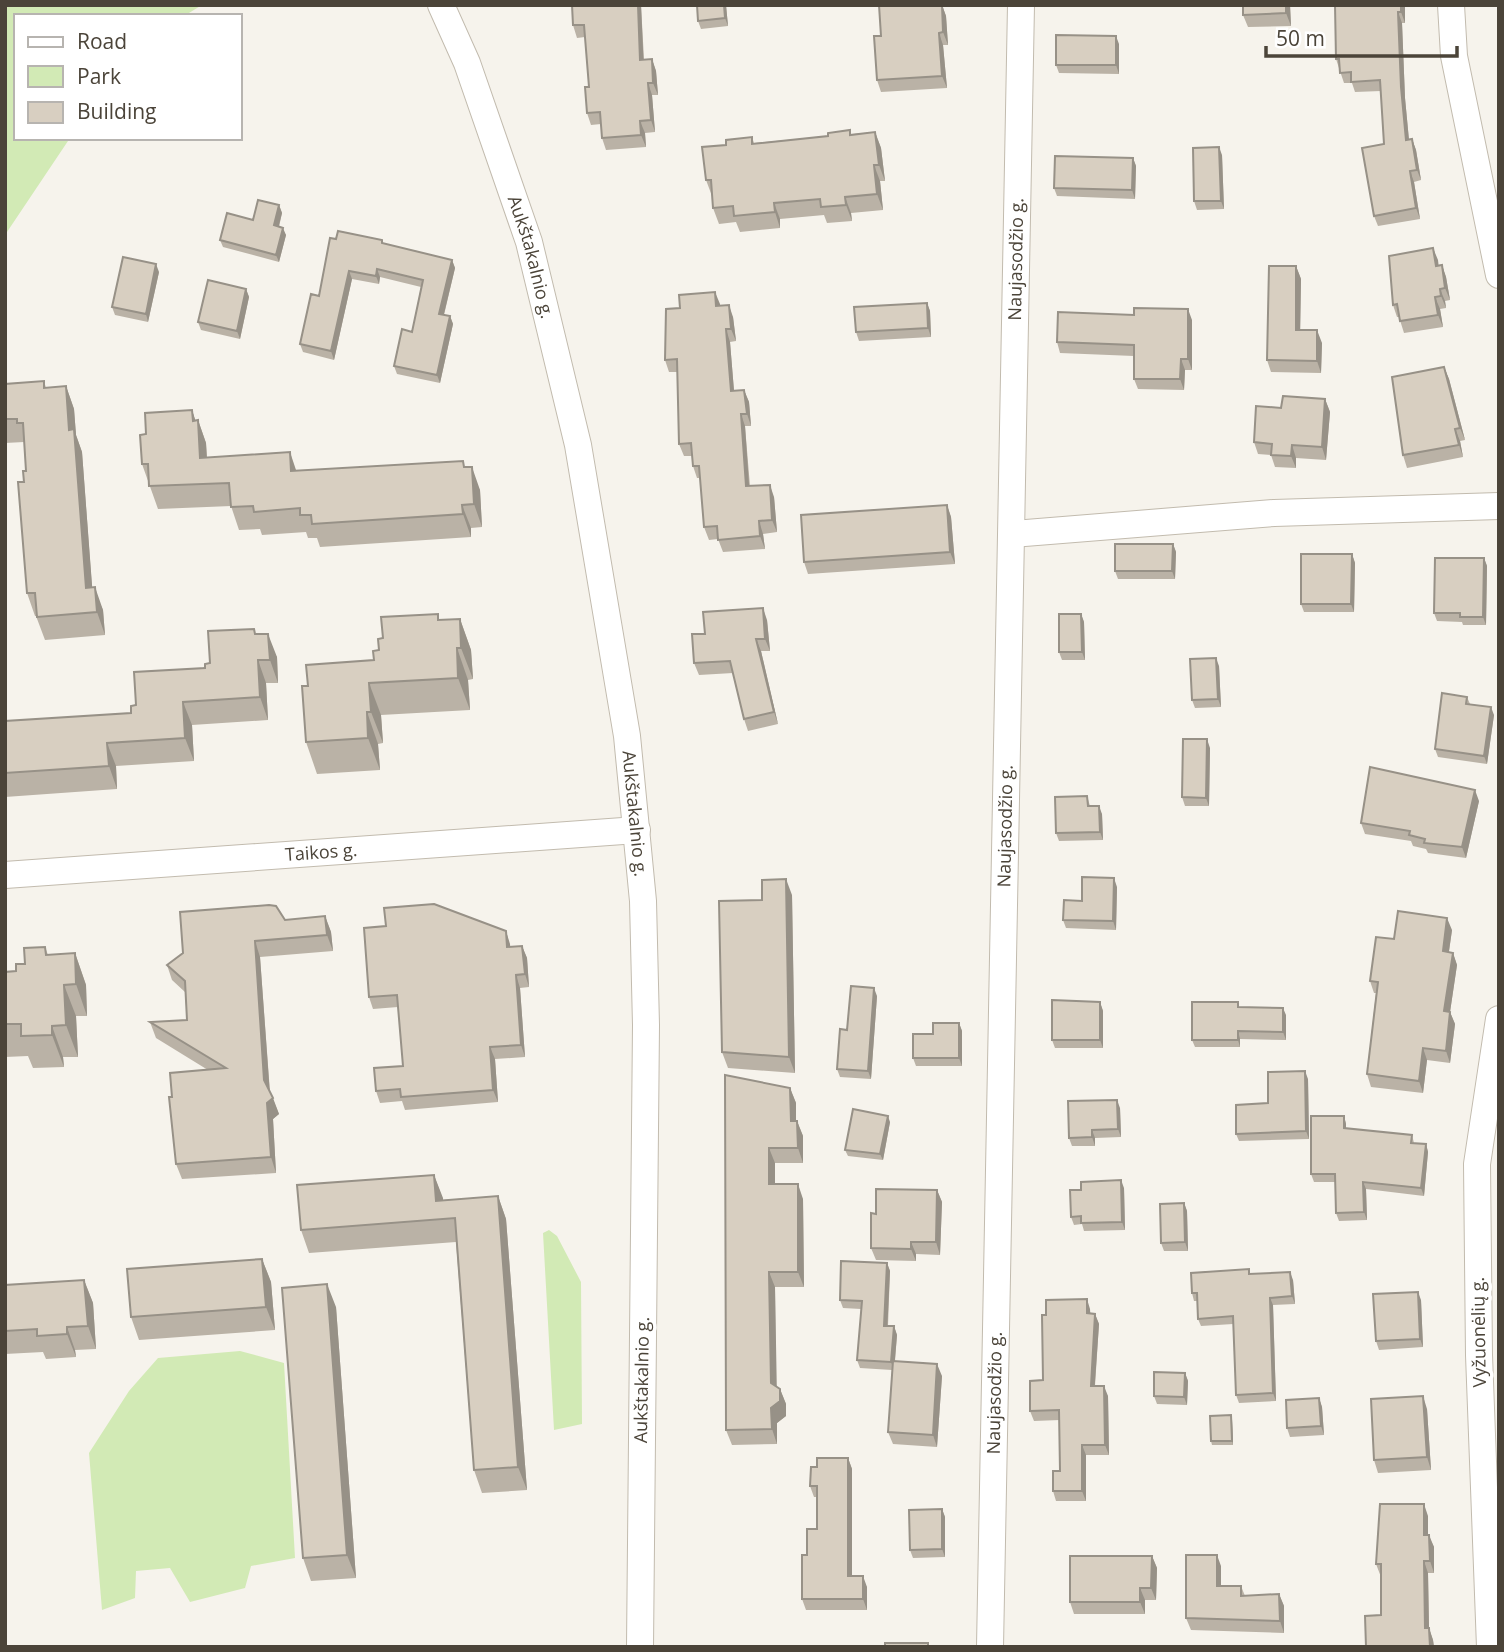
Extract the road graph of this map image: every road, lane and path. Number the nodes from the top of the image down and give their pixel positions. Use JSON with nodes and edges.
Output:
{"nodes":[{"id":1,"x":441,"y":5,"type":"edge"},
{"id":2,"x":1021,"y":5,"type":"edge"},
{"id":3,"x":1451,"y":5,"type":"edge"},
{"id":4,"x":1499,"y":275,"type":"edge"},
{"id":5,"x":1499,"y":506,"type":"edge"},
{"id":6,"x":1012,"y":534,"type":"junction"},
{"id":7,"x":637,"y":830,"type":"junction"},
{"id":8,"x":5,"y":875,"type":"edge"},
{"id":9,"x":1499,"y":1019,"type":"edge"},
{"id":10,"x":640,"y":1647,"type":"edge"},
{"id":11,"x":990,"y":1647,"type":"edge"},
{"id":12,"x":1490,"y":1647,"type":"edge"}],
"edges":[{"from":1,"to":7,"type":"street","name":"Aukštakalnio g."},
{"from":2,"to":6,"type":"street","name":"Naujasodžio g."},
{"from":3,"to":4,"type":"street"},
{"from":5,"to":6,"type":"street"},
{"from":6,"to":11,"type":"street","name":"Naujasodžio g."},
{"from":7,"to":8,"type":"street","name":"Taikos g."},
{"from":7,"to":10,"type":"street","name":"Aukštakalnio g."},
{"from":9,"to":12,"type":"street","name":"Vyžuonėlių g."}]}
